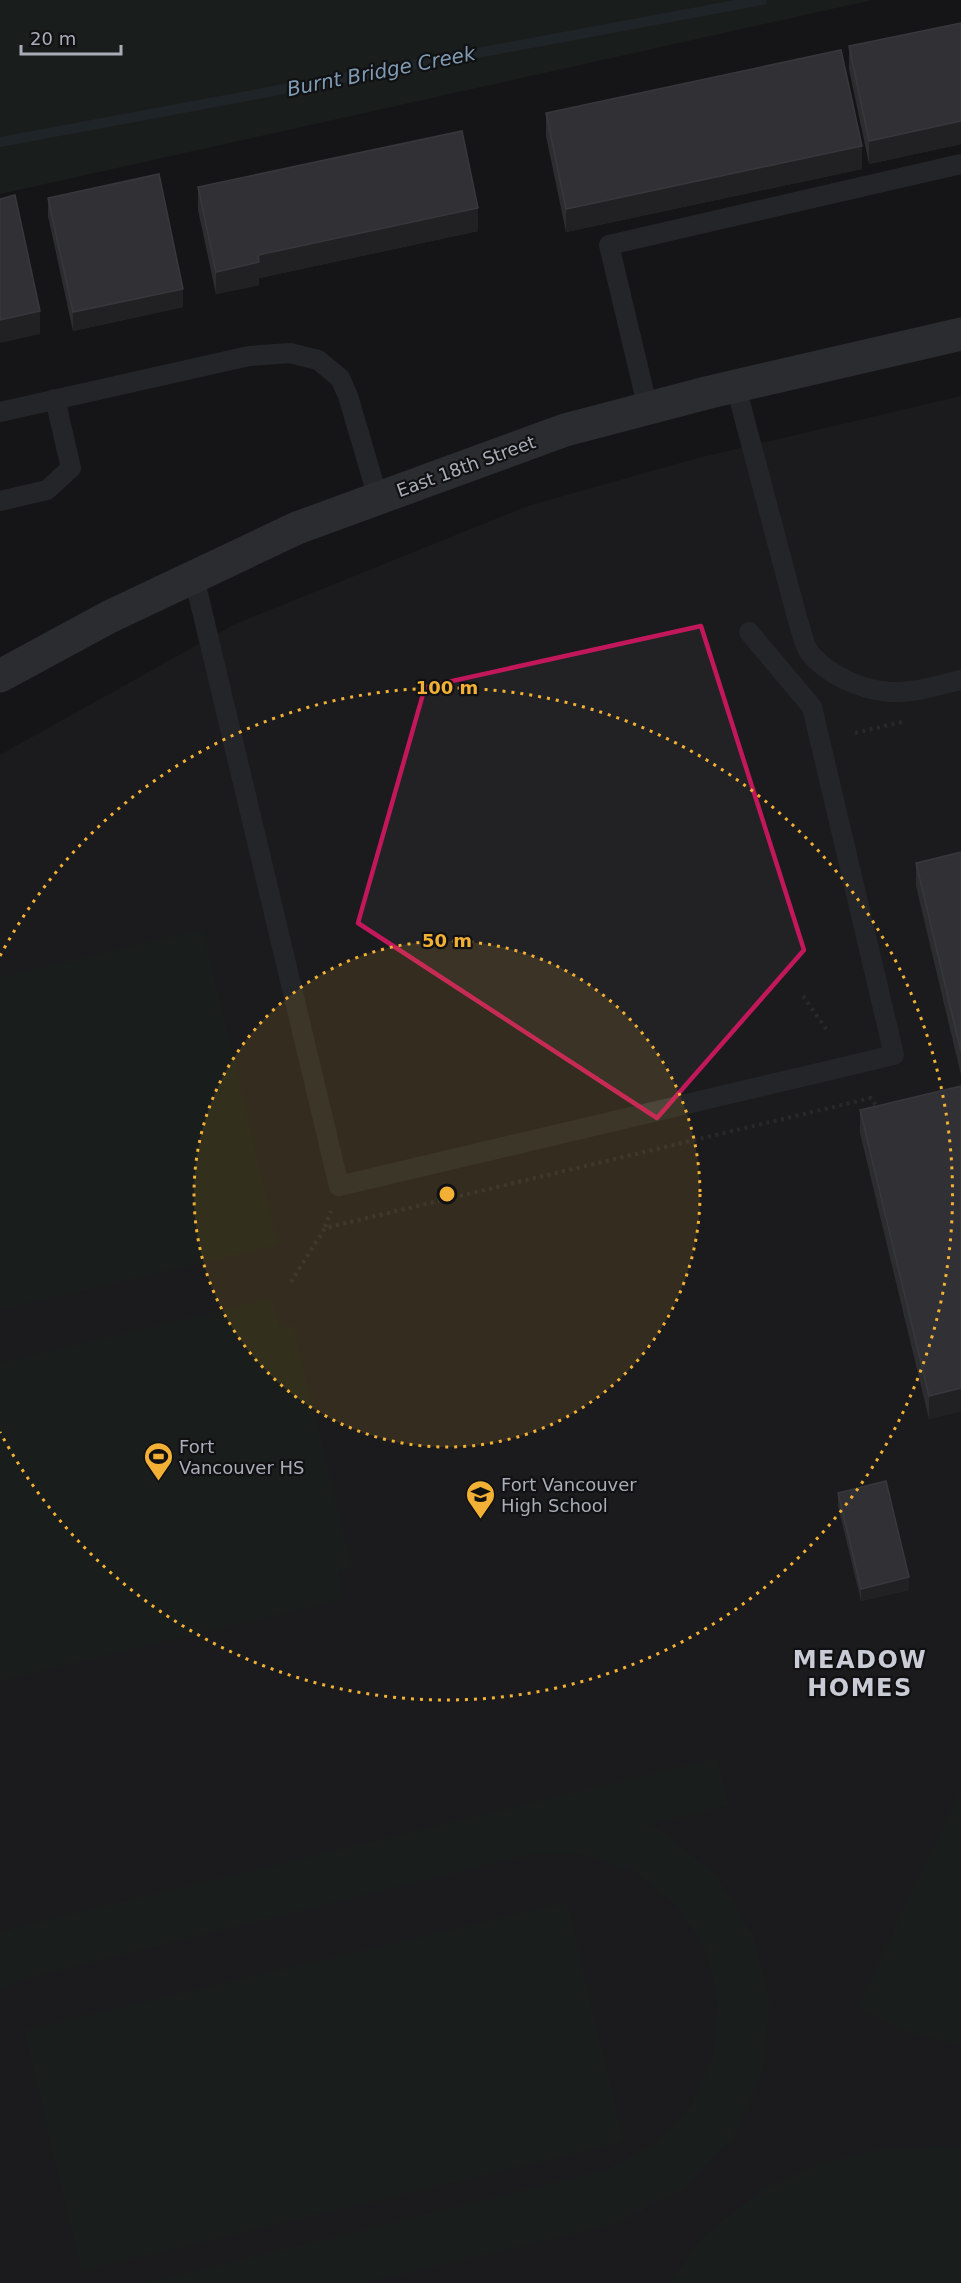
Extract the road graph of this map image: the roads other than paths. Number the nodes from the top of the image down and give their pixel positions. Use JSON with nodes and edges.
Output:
{"nodes":[{"id":1,"x":961,"y":164,"type":"edge"},
{"id":2,"x":961,"y":334,"type":"edge"},
{"id":3,"x":736,"y":387,"type":"junction"},
{"id":4,"x":55,"y":399,"type":"junction"},
{"id":5,"x":648,"y":409,"type":"junction"},
{"id":6,"x":0,"y":412,"type":"edge"},
{"id":7,"x":378,"y":498,"type":"junction"},
{"id":8,"x":0,"y":501,"type":"edge"},
{"id":9,"x":194,"y":577,"type":"junction"},
{"id":10,"x":748,"y":632,"type":"dead end"},
{"id":11,"x":0,"y":676,"type":"edge"},
{"id":12,"x":961,"y":680,"type":"edge"}],
"edges":[{"from":1,"to":5,"type":"lane"},
{"from":2,"to":3,"type":"street","name":"East 18th Street"},
{"from":3,"to":5,"type":"street","name":"East 18th Street"},
{"from":3,"to":12,"type":"lane"},
{"from":4,"to":6,"type":"lane"},
{"from":4,"to":7,"type":"lane"},
{"from":4,"to":8,"type":"lane"},
{"from":5,"to":7,"type":"street","name":"East 18th Street"},
{"from":7,"to":9,"type":"street","name":"East 18th Street"},
{"from":9,"to":10,"type":"lane"},
{"from":9,"to":11,"type":"street","name":"East 18th Street"}]}
